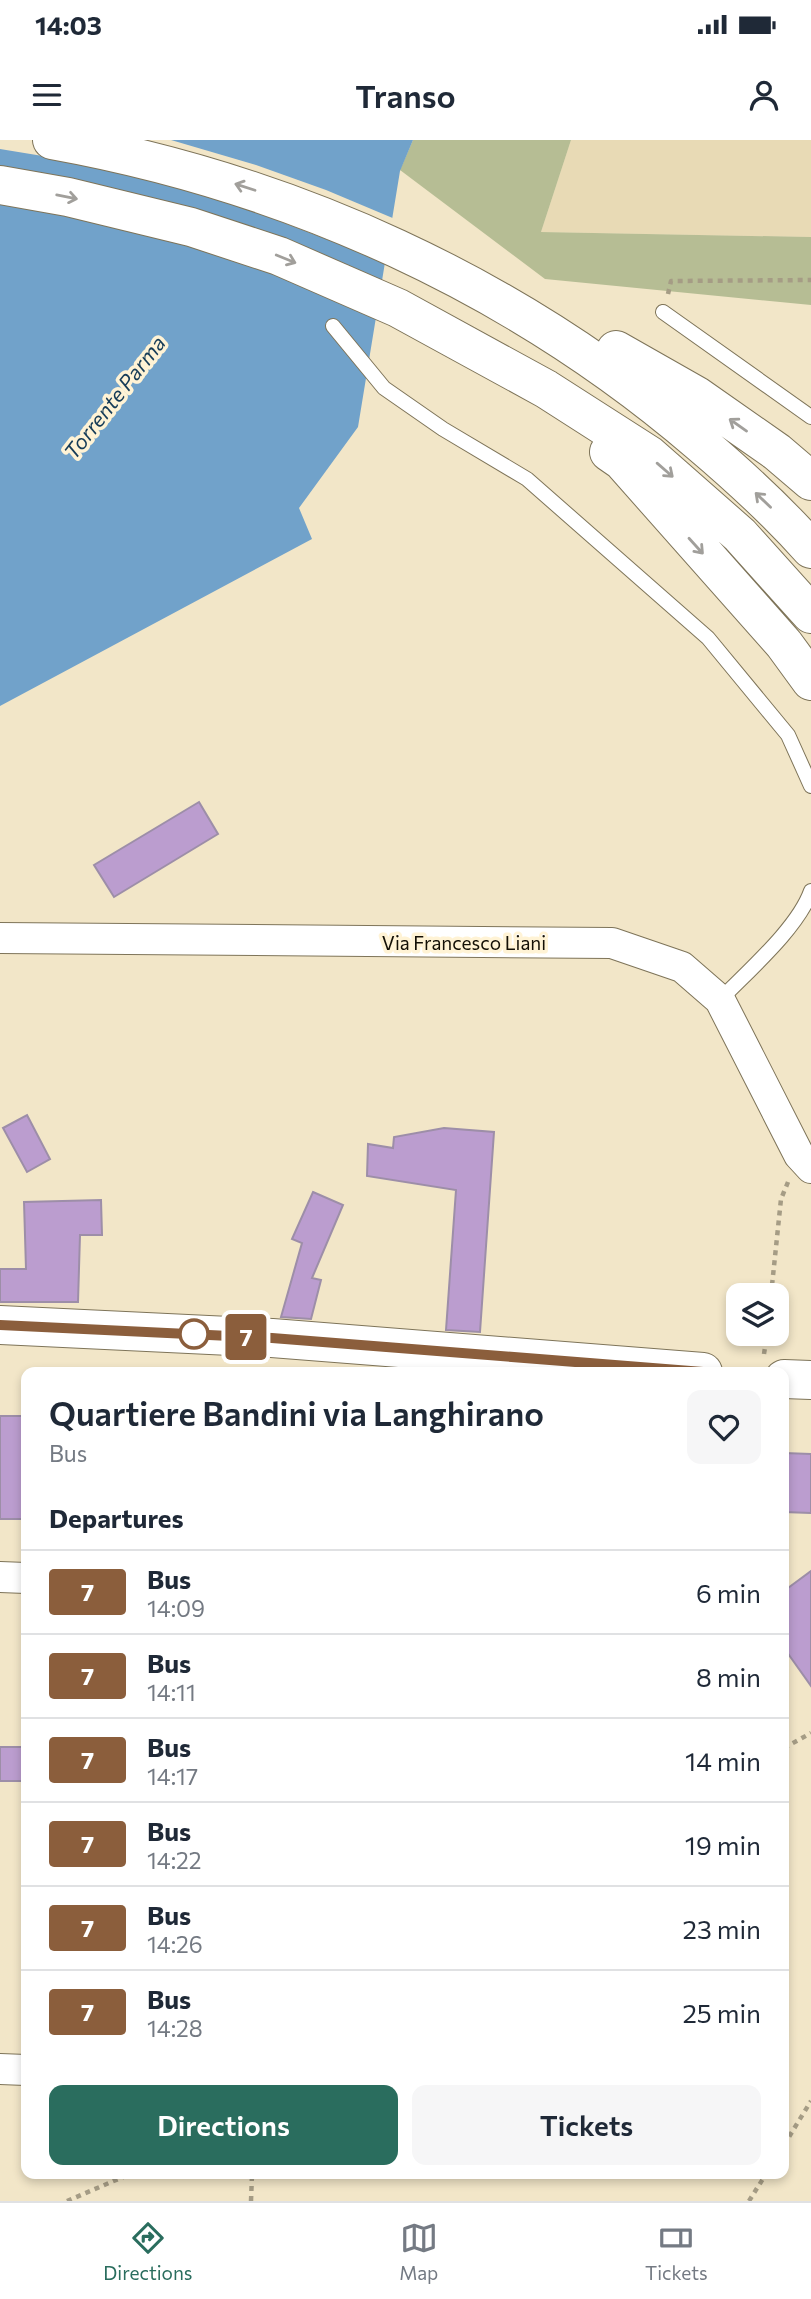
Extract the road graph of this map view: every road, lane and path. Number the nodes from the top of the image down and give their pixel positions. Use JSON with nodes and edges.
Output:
{"nodes":[{"id":1,"x":52,"y":140,"type":"edge"},
{"id":2,"x":0,"y":185,"type":"edge"},
{"id":3,"x":811,"y":280,"type":"edge"},
{"id":4,"x":481,"y":290,"type":"junction"},
{"id":5,"x":663,"y":312,"type":"joint"},
{"id":6,"x":333,"y":326,"type":"dead end"},
{"id":7,"x":440,"y":330,"type":"junction"},
{"id":8,"x":811,"y":417,"type":"edge"},
{"id":9,"x":811,"y":481,"type":"edge"},
{"id":10,"x":811,"y":549,"type":"edge"},
{"id":11,"x":811,"y":614,"type":"edge"},
{"id":12,"x":811,"y":681,"type":"edge"},
{"id":13,"x":811,"y":786,"type":"edge"},
{"id":14,"x":811,"y":891,"type":"edge"},
{"id":15,"x":0,"y":938,"type":"edge"},
{"id":16,"x":720,"y":1000,"type":"junction"},
{"id":17,"x":805,"y":1162,"type":"edge"},
{"id":18,"x":772,"y":1283,"type":"edge"},
{"id":19,"x":0,"y":1325,"type":"edge"},
{"id":20,"x":640,"y":1367,"type":"edge"},
{"id":21,"x":0,"y":1577,"type":"edge"},
{"id":22,"x":21,"y":1578,"type":"edge"},
{"id":23,"x":811,"y":1732,"type":"edge"},
{"id":24,"x":789,"y":1745,"type":"edge"},
{"id":25,"x":0,"y":2069,"type":"edge"},
{"id":26,"x":21,"y":2070,"type":"edge"},
{"id":27,"x":811,"y":2101,"type":"edge"},
{"id":28,"x":789,"y":2137,"type":"edge"},
{"id":29,"x":119,"y":2179,"type":"edge"},
{"id":30,"x":252,"y":2179,"type":"edge"},
{"id":31,"x":763,"y":2179,"type":"edge"},
{"id":32,"x":67,"y":2201,"type":"edge"},
{"id":33,"x":251,"y":2201,"type":"edge"},
{"id":34,"x":749,"y":2201,"type":"edge"}],
"edges":[{"from":4,"to":1,"type":"main road","one_way":true},
{"from":2,"to":7,"type":"main road","one_way":true},
{"from":3,"to":5,"type":"path"},
{"from":9,"to":4,"type":"main road","one_way":true},
{"from":10,"to":4,"type":"main road","one_way":true},
{"from":5,"to":8,"type":"lane"},
{"from":6,"to":13,"type":"lane"},
{"from":7,"to":11,"type":"main road","one_way":true},
{"from":7,"to":12,"type":"main road","one_way":true},
{"from":14,"to":16,"type":"lane"},
{"from":15,"to":16,"type":"street","name":"Via Francesco Liani"},
{"from":16,"to":17,"type":"street","name":"Via Francesco Liani"},
{"from":17,"to":18,"type":"path"},
{"from":19,"to":20,"type":"main road"},
{"from":21,"to":22,"type":"street"},
{"from":23,"to":24,"type":"path"},
{"from":25,"to":26,"type":"street"},
{"from":27,"to":28,"type":"path"},
{"from":29,"to":32,"type":"path"},
{"from":30,"to":33,"type":"path"},
{"from":31,"to":34,"type":"path"}]}
